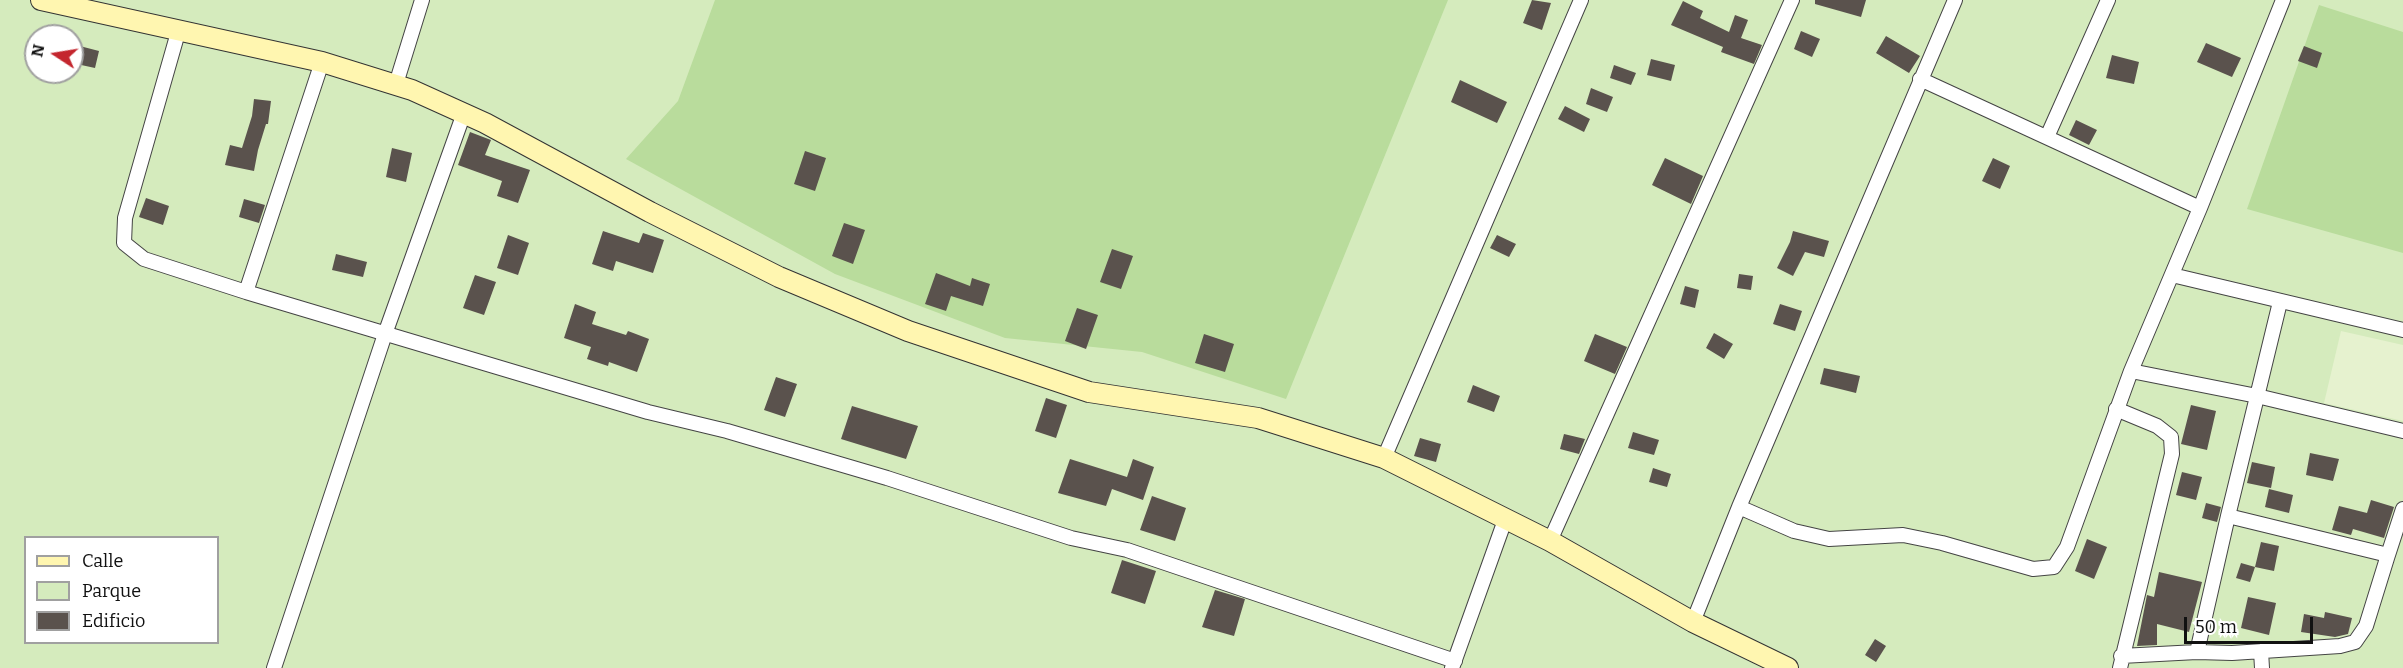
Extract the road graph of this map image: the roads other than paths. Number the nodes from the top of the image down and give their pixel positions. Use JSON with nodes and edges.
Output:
{"nodes":[{"id":1,"x":41,"y":0,"type":"edge"},
{"id":2,"x":422,"y":0,"type":"edge"},
{"id":3,"x":1581,"y":0,"type":"edge"},
{"id":4,"x":1792,"y":0,"type":"edge"},
{"id":5,"x":1955,"y":0,"type":"edge"},
{"id":6,"x":2108,"y":0,"type":"edge"},
{"id":7,"x":2283,"y":0,"type":"edge"},
{"id":8,"x":179,"y":29,"type":"junction"},
{"id":9,"x":322,"y":62,"type":"junction"},
{"id":10,"x":1920,"y":79,"type":"junction"},
{"id":11,"x":396,"y":84,"type":"junction"},
{"id":12,"x":464,"y":113,"type":"junction"},
{"id":13,"x":2047,"y":137,"type":"junction"},
{"id":14,"x":2200,"y":208,"type":"junction"},
{"id":15,"x":2172,"y":275,"type":"junction"},
{"id":16,"x":246,"y":292,"type":"junction"},
{"id":17,"x":2280,"y":302,"type":"junction"},
{"id":18,"x":2403,"y":330,"type":"edge"},
{"id":19,"x":386,"y":334,"type":"junction"},
{"id":20,"x":2131,"y":371,"type":"junction"},
{"id":21,"x":2256,"y":396,"type":"junction"},
{"id":22,"x":2116,"y":409,"type":"junction"},
{"id":23,"x":2403,"y":431,"type":"edge"},
{"id":24,"x":1384,"y":458,"type":"junction"},
{"id":25,"x":1739,"y":507,"type":"junction"},
{"id":26,"x":2403,"y":509,"type":"edge"},
{"id":27,"x":2228,"y":516,"type":"junction"},
{"id":28,"x":1505,"y":520,"type":"junction"},
{"id":29,"x":1550,"y":541,"type":"junction"},
{"id":30,"x":2388,"y":555,"type":"junction"},
{"id":31,"x":1693,"y":622,"type":"junction"},
{"id":32,"x":2197,"y":651,"type":"junction"},
{"id":33,"x":2261,"y":651,"type":"junction"},
{"id":34,"x":2232,"y":653,"type":"junction"},
{"id":35,"x":2121,"y":662,"type":"edge"},
{"id":36,"x":1454,"y":665,"type":"edge"},
{"id":37,"x":274,"y":668,"type":"edge"},
{"id":38,"x":1788,"y":668,"type":"edge"},
{"id":39,"x":2232,"y":668,"type":"edge"},
{"id":40,"x":2262,"y":668,"type":"edge"}],
"edges":[{"from":1,"to":8,"type":"street"},
{"from":2,"to":11,"type":"street"},
{"from":3,"to":24,"type":"street"},
{"from":4,"to":29,"type":"street"},
{"from":5,"to":10,"type":"street"},
{"from":6,"to":13,"type":"street"},
{"from":7,"to":14,"type":"street"},
{"from":8,"to":9,"type":"street"},
{"from":8,"to":16,"type":"street"},
{"from":9,"to":11,"type":"street"},
{"from":9,"to":16,"type":"street"},
{"from":10,"to":13,"type":"street"},
{"from":10,"to":25,"type":"street"},
{"from":11,"to":12,"type":"street"},
{"from":12,"to":19,"type":"street"},
{"from":12,"to":24,"type":"street"},
{"from":13,"to":14,"type":"street"},
{"from":14,"to":15,"type":"street"},
{"from":15,"to":17,"type":"street"},
{"from":15,"to":20,"type":"street"},
{"from":16,"to":19,"type":"street"},
{"from":17,"to":18,"type":"street"},
{"from":17,"to":21,"type":"street"},
{"from":19,"to":36,"type":"street"},
{"from":19,"to":37,"type":"street"},
{"from":20,"to":21,"type":"street"},
{"from":20,"to":22,"type":"street"},
{"from":21,"to":23,"type":"street"},
{"from":21,"to":27,"type":"street"},
{"from":22,"to":25,"type":"street"},
{"from":22,"to":35,"type":"street"},
{"from":24,"to":28,"type":"street"},
{"from":25,"to":31,"type":"street"},
{"from":26,"to":30,"type":"street"},
{"from":27,"to":30,"type":"street"},
{"from":27,"to":32,"type":"street"},
{"from":28,"to":29,"type":"street"},
{"from":28,"to":36,"type":"street"},
{"from":29,"to":31,"type":"street"},
{"from":30,"to":33,"type":"street"},
{"from":31,"to":38,"type":"street"},
{"from":32,"to":34,"type":"street"},
{"from":32,"to":35,"type":"street"},
{"from":33,"to":34,"type":"street"},
{"from":33,"to":40,"type":"street"},
{"from":34,"to":39,"type":"street"}]}
